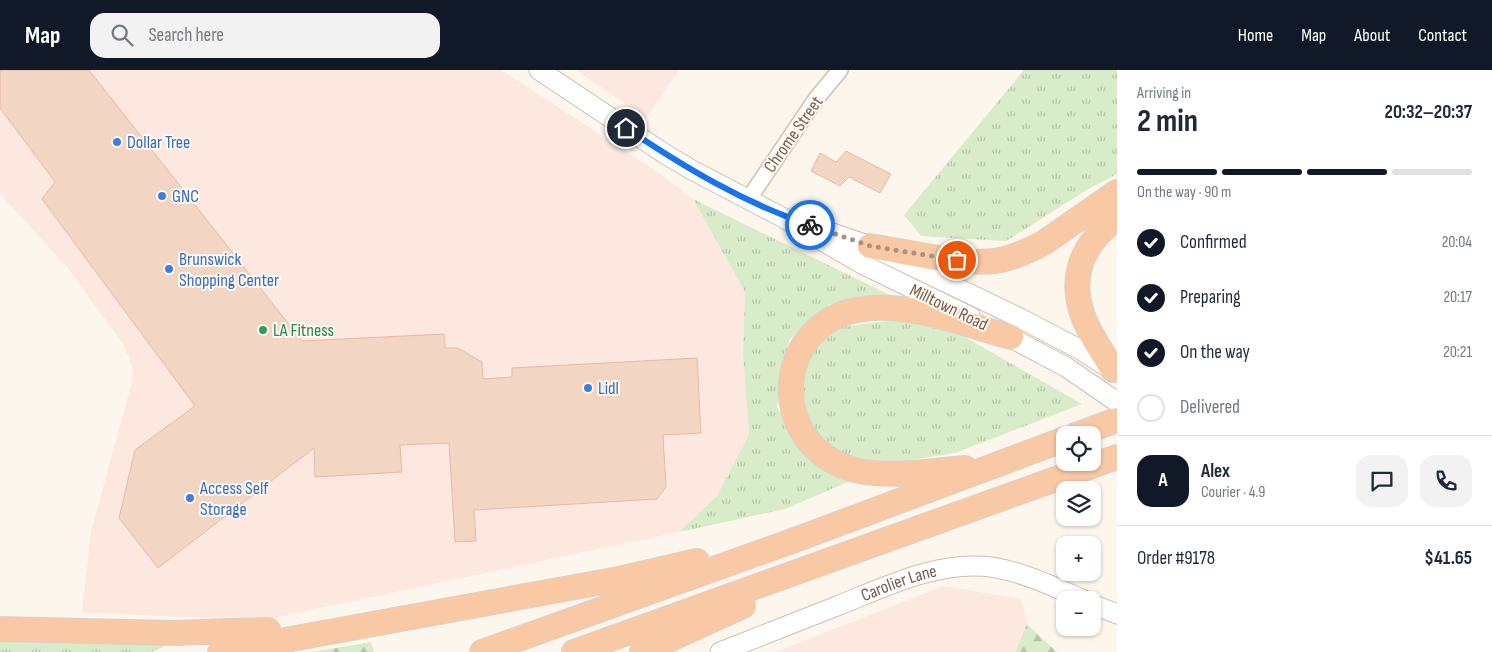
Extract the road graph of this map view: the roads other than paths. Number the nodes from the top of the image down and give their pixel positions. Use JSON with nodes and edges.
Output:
{"nodes":[{"id":1,"x":539,"y":70,"type":"edge"},
{"id":2,"x":840,"y":70,"type":"edge"},
{"id":3,"x":1117,"y":192,"type":"edge"},
{"id":4,"x":748,"y":200,"type":"junction"},
{"id":5,"x":778,"y":215,"type":"junction"},
{"id":6,"x":1117,"y":218,"type":"edge"},
{"id":7,"x":870,"y":246,"type":"junction"},
{"id":8,"x":1011,"y":338,"type":"junction"},
{"id":9,"x":1115,"y":372,"type":"edge"},
{"id":10,"x":1110,"y":397,"type":"edge"},
{"id":11,"x":1112,"y":421,"type":"edge"},
{"id":12,"x":1099,"y":426,"type":"edge"},
{"id":13,"x":1056,"y":442,"type":"edge"},
{"id":14,"x":1117,"y":457,"type":"edge"},
{"id":15,"x":992,"y":466,"type":"junction"},
{"id":16,"x":900,"y":535,"type":"junction"},
{"id":17,"x":803,"y":537,"type":"junction"},
{"id":18,"x":1062,"y":591,"type":"edge"},
{"id":19,"x":1101,"y":608,"type":"edge"},
{"id":20,"x":1117,"y":614,"type":"edge"},
{"id":21,"x":355,"y":627,"type":"junction"},
{"id":22,"x":0,"y":629,"type":"edge"},
{"id":23,"x":220,"y":652,"type":"edge"},
{"id":24,"x":482,"y":652,"type":"edge"},
{"id":25,"x":574,"y":652,"type":"edge"},
{"id":26,"x":642,"y":652,"type":"edge"},
{"id":27,"x":720,"y":652,"type":"edge"}],
"edges":[{"from":1,"to":4,"type":"street","name":"Milltown Road"},
{"from":2,"to":4,"type":"street","name":"Chrome Street"},
{"from":3,"to":7,"type":"highway"},
{"from":4,"to":5,"type":"street","name":"Milltown Road"},
{"from":5,"to":7,"type":"street","name":"Milltown Road"},
{"from":5,"to":8,"type":"street","name":"Milltown Road"},
{"from":6,"to":9,"type":"highway"},
{"from":7,"to":9,"type":"street","name":"Milltown Road"},
{"from":8,"to":10,"type":"street","name":"Milltown Road"},
{"from":8,"to":15,"type":"highway"},
{"from":11,"to":12,"type":"highway"},
{"from":13,"to":15,"type":"highway"},
{"from":14,"to":16,"type":"highway"},
{"from":15,"to":17,"type":"highway"},
{"from":16,"to":25,"type":"highway"},
{"from":16,"to":26,"type":"highway"},
{"from":17,"to":21,"type":"highway"},
{"from":17,"to":24,"type":"highway"},
{"from":18,"to":27,"type":"street","name":"Carolier Lane"},
{"from":19,"to":20,"type":"street"},
{"from":21,"to":22,"type":"highway"},
{"from":21,"to":23,"type":"highway"}]}
